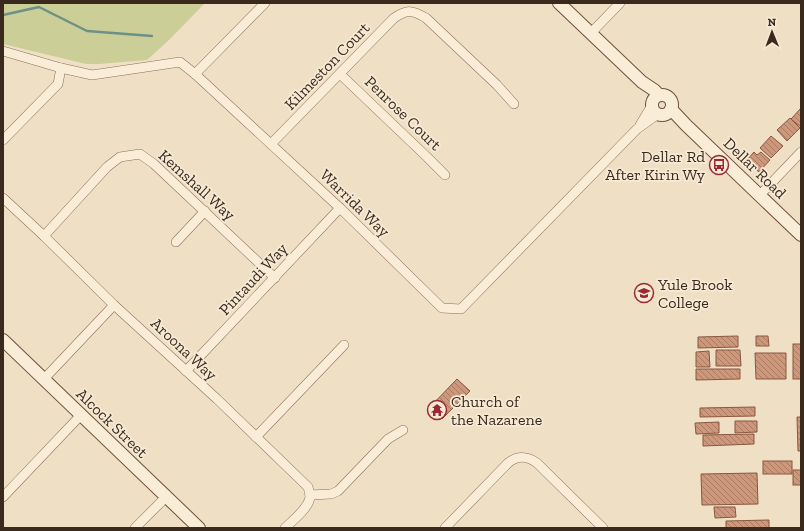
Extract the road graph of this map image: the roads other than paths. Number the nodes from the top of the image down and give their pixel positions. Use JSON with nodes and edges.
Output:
{"nodes":[{"id":1,"x":265,"y":3,"type":"edge"},
{"id":2,"x":559,"y":3,"type":"edge"},
{"id":3,"x":620,"y":3,"type":"edge"},
{"id":4,"x":591,"y":33,"type":"junction"},
{"id":5,"x":3,"y":52,"type":"edge"},
{"id":6,"x":61,"y":68,"type":"junction"},
{"id":7,"x":195,"y":74,"type":"junction"},
{"id":8,"x":340,"y":74,"type":"junction"},
{"id":9,"x":514,"y":104,"type":"dead end"},
{"id":10,"x":660,"y":107,"type":"junction"},
{"id":11,"x":3,"y":140,"type":"edge"},
{"id":12,"x":271,"y":144,"type":"junction"},
{"id":13,"x":801,"y":152,"type":"edge"},
{"id":14,"x":445,"y":175,"type":"dead end"},
{"id":15,"x":760,"y":195,"type":"junction"},
{"id":16,"x":3,"y":198,"type":"edge"},
{"id":17,"x":340,"y":208,"type":"junction"},
{"id":18,"x":205,"y":211,"type":"junction"},
{"id":19,"x":801,"y":235,"type":"edge"},
{"id":20,"x":44,"y":236,"type":"junction"},
{"id":21,"x":176,"y":242,"type":"dead end"},
{"id":22,"x":275,"y":278,"type":"junction"},
{"id":23,"x":114,"y":305,"type":"junction"},
{"id":24,"x":3,"y":340,"type":"edge"},
{"id":25,"x":344,"y":345,"type":"dead end"},
{"id":26,"x":186,"y":371,"type":"junction"},
{"id":27,"x":44,"y":379,"type":"junction"},
{"id":28,"x":81,"y":415,"type":"junction"},
{"id":29,"x":403,"y":430,"type":"dead end"},
{"id":30,"x":256,"y":437,"type":"junction"},
{"id":31,"x":310,"y":495,"type":"junction"},
{"id":32,"x":3,"y":497,"type":"edge"},
{"id":33,"x":166,"y":497,"type":"junction"},
{"id":34,"x":135,"y":528,"type":"edge"},
{"id":35,"x":198,"y":528,"type":"edge"},
{"id":36,"x":286,"y":528,"type":"edge"},
{"id":37,"x":446,"y":528,"type":"edge"},
{"id":38,"x":603,"y":528,"type":"edge"}],
"edges":[{"from":1,"to":7,"type":"street"},
{"from":2,"to":4,"type":"main road","name":"Dellar Road"},
{"from":3,"to":4,"type":"street"},
{"from":4,"to":10,"type":"main road","name":"Dellar Road"},
{"from":5,"to":6,"type":"street","name":"Warrida Way"},
{"from":6,"to":7,"type":"street","name":"Warrida Way"},
{"from":6,"to":11,"type":"street"},
{"from":7,"to":12,"type":"street","name":"Warrida Way"},
{"from":8,"to":9,"type":"street","name":"Kilmeston Court"},
{"from":8,"to":12,"type":"street","name":"Kilmeston Court"},
{"from":8,"to":14,"type":"street","name":"Penrose Court"},
{"from":10,"to":15,"type":"main road","name":"Dellar Road"},
{"from":10,"to":17,"type":"street","name":"Warrida Way"},
{"from":12,"to":17,"type":"street","name":"Warrida Way"},
{"from":13,"to":15,"type":"street"},
{"from":15,"to":19,"type":"main road","name":"Dellar Road"},
{"from":16,"to":20,"type":"street","name":"Aroona Way"},
{"from":17,"to":22,"type":"street","name":"Pintaudi Way"},
{"from":18,"to":20,"type":"street","name":"Kemshall Way"},
{"from":18,"to":21,"type":"street"},
{"from":18,"to":22,"type":"street","name":"Kemshall Way"},
{"from":20,"to":23,"type":"street","name":"Aroona Way"},
{"from":22,"to":26,"type":"street","name":"Pintaudi Way"},
{"from":23,"to":26,"type":"street","name":"Aroona Way"},
{"from":23,"to":27,"type":"street"},
{"from":24,"to":27,"type":"main road","name":"Alcock Street"},
{"from":25,"to":30,"type":"street"},
{"from":26,"to":30,"type":"street","name":"Aroona Way"},
{"from":27,"to":28,"type":"main road","name":"Alcock Street"},
{"from":28,"to":32,"type":"street"},
{"from":28,"to":33,"type":"main road","name":"Alcock Street"},
{"from":29,"to":31,"type":"street"},
{"from":30,"to":31,"type":"street","name":"Aroona Way"},
{"from":31,"to":36,"type":"street"},
{"from":33,"to":34,"type":"street"},
{"from":33,"to":35,"type":"main road","name":"Alcock Street"},
{"from":37,"to":38,"type":"street"}]}
